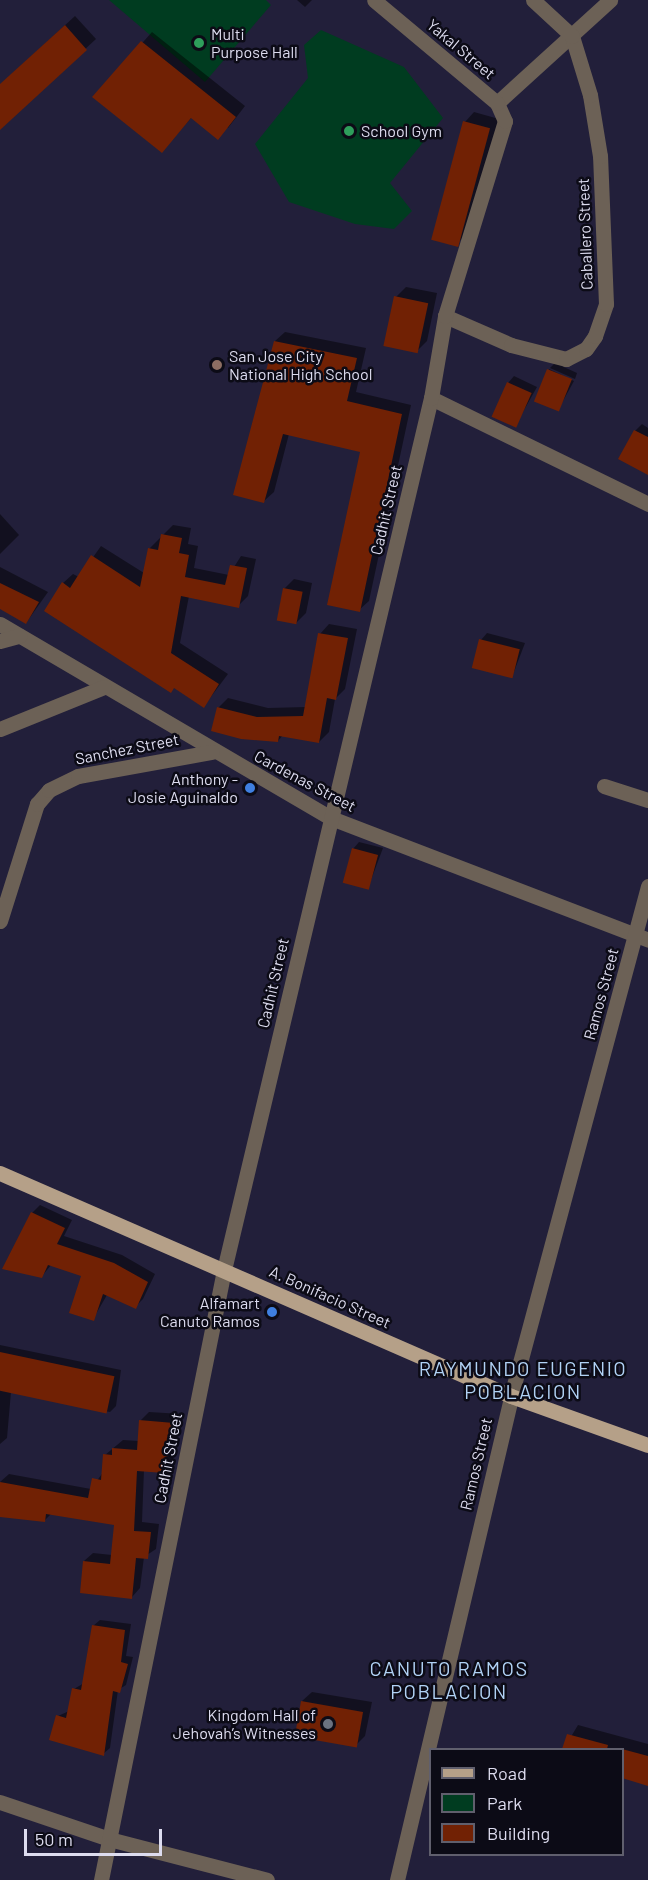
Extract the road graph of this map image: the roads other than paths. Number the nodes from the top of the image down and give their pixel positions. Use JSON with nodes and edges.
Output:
{"nodes":[{"id":1,"x":374,"y":0,"type":"edge"},
{"id":2,"x":533,"y":0,"type":"edge"},
{"id":3,"x":610,"y":0,"type":"edge"},
{"id":4,"x":572,"y":36,"type":"junction"},
{"id":5,"x":497,"y":103,"type":"junction"},
{"id":6,"x":445,"y":316,"type":"junction"},
{"id":7,"x":431,"y":398,"type":"junction"},
{"id":8,"x":648,"y":504,"type":"edge"},
{"id":9,"x":0,"y":624,"type":"edge"},
{"id":10,"x":19,"y":636,"type":"junction"},
{"id":11,"x":0,"y":641,"type":"edge"},
{"id":12,"x":104,"y":687,"type":"junction"},
{"id":13,"x":0,"y":729,"type":"edge"},
{"id":14,"x":212,"y":752,"type":"junction"},
{"id":15,"x":604,"y":786,"type":"dead end"},
{"id":16,"x":648,"y":800,"type":"edge"},
{"id":17,"x":331,"y":818,"type":"junction"},
{"id":18,"x":648,"y":886,"type":"edge"},
{"id":19,"x":0,"y":921,"type":"edge"},
{"id":20,"x":642,"y":938,"type":"edge"},
{"id":21,"x":0,"y":1173,"type":"edge"},
{"id":22,"x":224,"y":1270,"type":"junction"},
{"id":23,"x":511,"y":1395,"type":"junction"},
{"id":24,"x":648,"y":1445,"type":"edge"},
{"id":25,"x":0,"y":1802,"type":"edge"},
{"id":26,"x":109,"y":1839,"type":"junction"},
{"id":27,"x":101,"y":1880,"type":"edge"},
{"id":28,"x":267,"y":1880,"type":"edge"},
{"id":29,"x":398,"y":1880,"type":"edge"}],
"edges":[{"from":1,"to":5,"type":"street","name":"Yakal Street"},
{"from":2,"to":4,"type":"street"},
{"from":3,"to":4,"type":"street"},
{"from":4,"to":5,"type":"street"},
{"from":4,"to":6,"type":"street","name":"Caballero Street"},
{"from":5,"to":6,"type":"street","name":"Cadhit Street"},
{"from":6,"to":7,"type":"street","name":"Cadhit Street"},
{"from":7,"to":8,"type":"street"},
{"from":7,"to":17,"type":"street","name":"Cadhit Street"},
{"from":9,"to":10,"type":"street","name":"Cardenas Street"},
{"from":10,"to":11,"type":"street"},
{"from":10,"to":12,"type":"street","name":"Cardenas Street"},
{"from":12,"to":13,"type":"street"},
{"from":12,"to":14,"type":"street","name":"Cardenas Street"},
{"from":14,"to":17,"type":"street","name":"Cardenas Street"},
{"from":14,"to":19,"type":"street","name":"Sanchez Street"},
{"from":15,"to":16,"type":"street"},
{"from":17,"to":20,"type":"street","name":"Cardenas Street"},
{"from":17,"to":22,"type":"street","name":"Cadhit Street"},
{"from":18,"to":20,"type":"street","name":"Ramos Street"},
{"from":20,"to":23,"type":"street","name":"Ramos Street"},
{"from":21,"to":22,"type":"main road","name":"A. Bonifacio Street"},
{"from":22,"to":23,"type":"main road","name":"A. Bonifacio Street"},
{"from":22,"to":26,"type":"street","name":"Cadhit Street"},
{"from":23,"to":24,"type":"main road","name":"A. Bonifacio Street"},
{"from":23,"to":29,"type":"street","name":"Ramos Street"},
{"from":25,"to":26,"type":"street"},
{"from":26,"to":27,"type":"street","name":"Cadhit Street"},
{"from":26,"to":28,"type":"street"}]}
